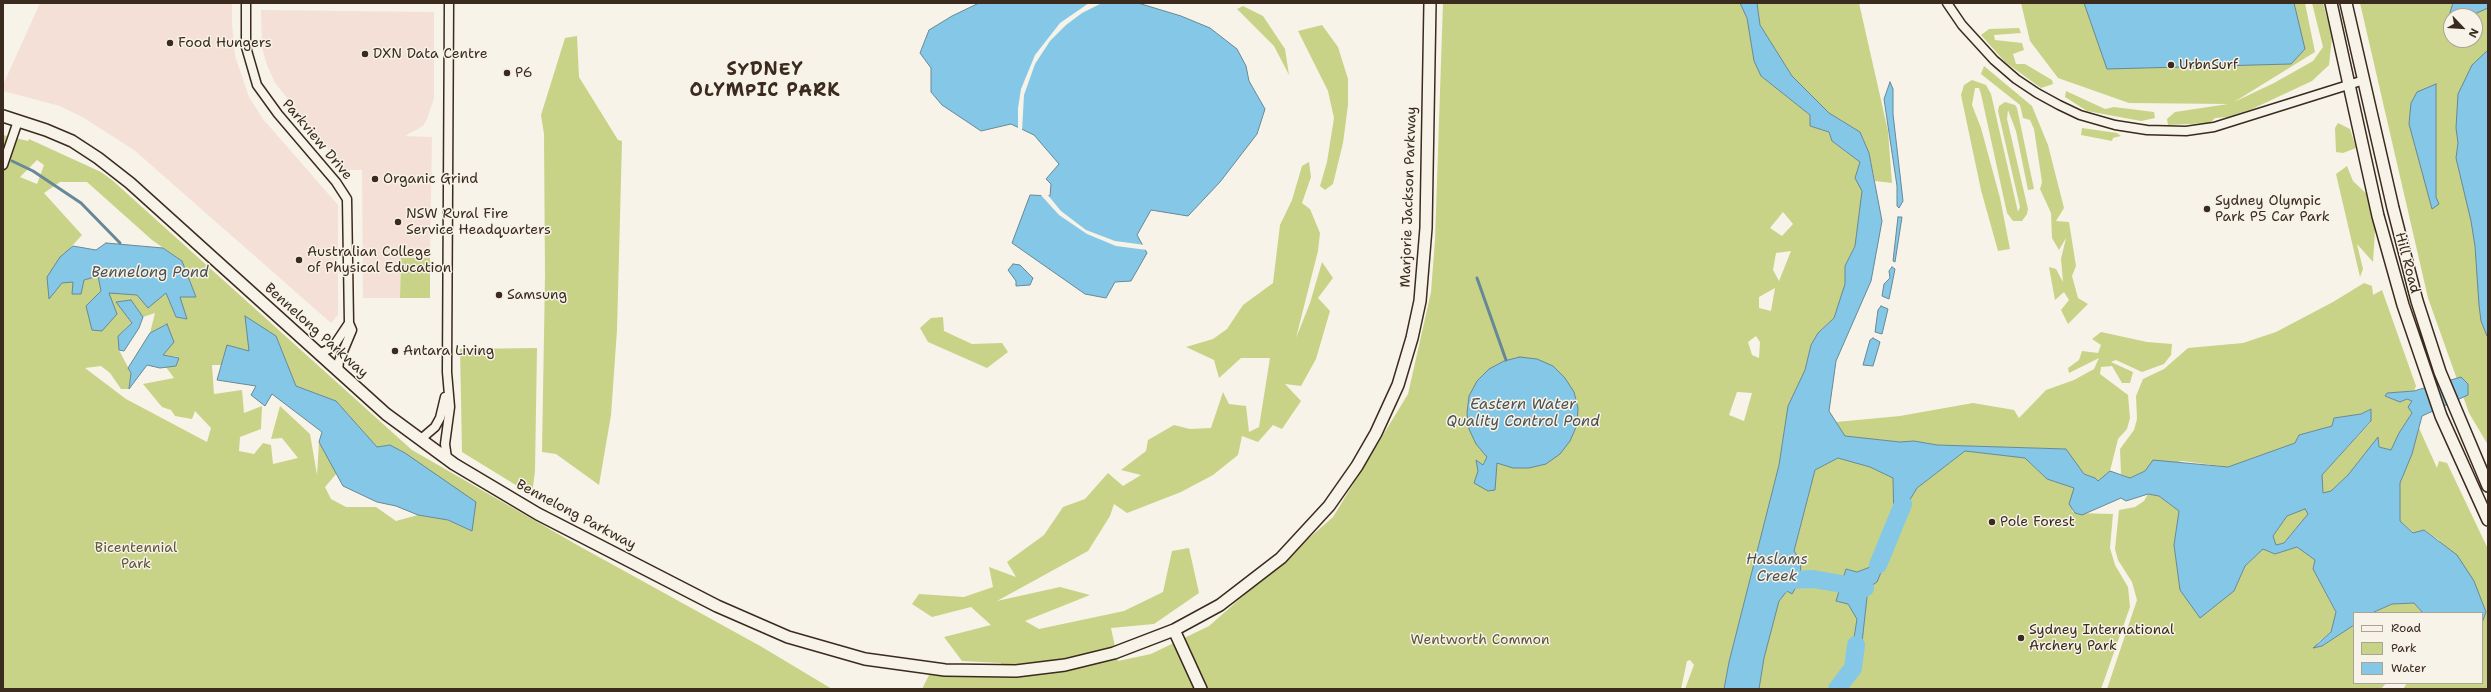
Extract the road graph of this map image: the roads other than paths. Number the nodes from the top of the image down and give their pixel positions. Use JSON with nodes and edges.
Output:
{"nodes":[{"id":1,"x":246,"y":3,"type":"edge"},
{"id":2,"x":449,"y":3,"type":"edge"},
{"id":3,"x":1430,"y":3,"type":"edge"},
{"id":4,"x":1947,"y":3,"type":"edge"},
{"id":5,"x":2331,"y":3,"type":"edge"},
{"id":6,"x":2346,"y":3,"type":"edge"},
{"id":7,"x":2364,"y":80,"type":"junction"},
{"id":8,"x":2350,"y":84,"type":"junction"},
{"id":9,"x":3,"y":116,"type":"edge"},
{"id":10,"x":18,"y":121,"type":"junction"},
{"id":11,"x":3,"y":165,"type":"edge"},
{"id":12,"x":350,"y":323,"type":"junction"},
{"id":13,"x":319,"y":354,"type":"junction"},
{"id":14,"x":338,"y":372,"type":"junction"},
{"id":15,"x":448,"y":391,"type":"junction"},
{"id":16,"x":421,"y":439,"type":"junction"},
{"id":17,"x":447,"y":458,"type":"junction"},
{"id":18,"x":2488,"y":486,"type":"edge"},
{"id":19,"x":2488,"y":520,"type":"edge"},
{"id":20,"x":1174,"y":630,"type":"junction"},
{"id":21,"x":1201,"y":689,"type":"edge"}],
"edges":[{"from":1,"to":12,"type":"street","name":"Parkview Drive"},
{"from":2,"to":15,"type":"street"},
{"from":3,"to":20,"type":"street","name":"Marjorie Jackson Parkway"},
{"from":4,"to":8,"type":"street"},
{"from":5,"to":8,"type":"street","name":"Hill Road"},
{"from":6,"to":7,"type":"street","name":"Hill Road"},
{"from":7,"to":8,"type":"street"},
{"from":7,"to":18,"type":"street","name":"Hill Road"},
{"from":8,"to":19,"type":"street","name":"Hill Road"},
{"from":9,"to":10,"type":"street","name":"Bennelong Parkway"},
{"from":10,"to":11,"type":"street"},
{"from":10,"to":13,"type":"street","name":"Bennelong Parkway"},
{"from":12,"to":13,"type":"street"},
{"from":12,"to":14,"type":"street","name":"Parkview Drive"},
{"from":13,"to":14,"type":"street","name":"Bennelong Parkway"},
{"from":14,"to":16,"type":"street","name":"Bennelong Parkway"},
{"from":15,"to":16,"type":"street"},
{"from":15,"to":17,"type":"street"},
{"from":16,"to":17,"type":"street","name":"Bennelong Parkway"},
{"from":17,"to":20,"type":"street","name":"Bennelong Parkway"},
{"from":20,"to":21,"type":"street"}]}
